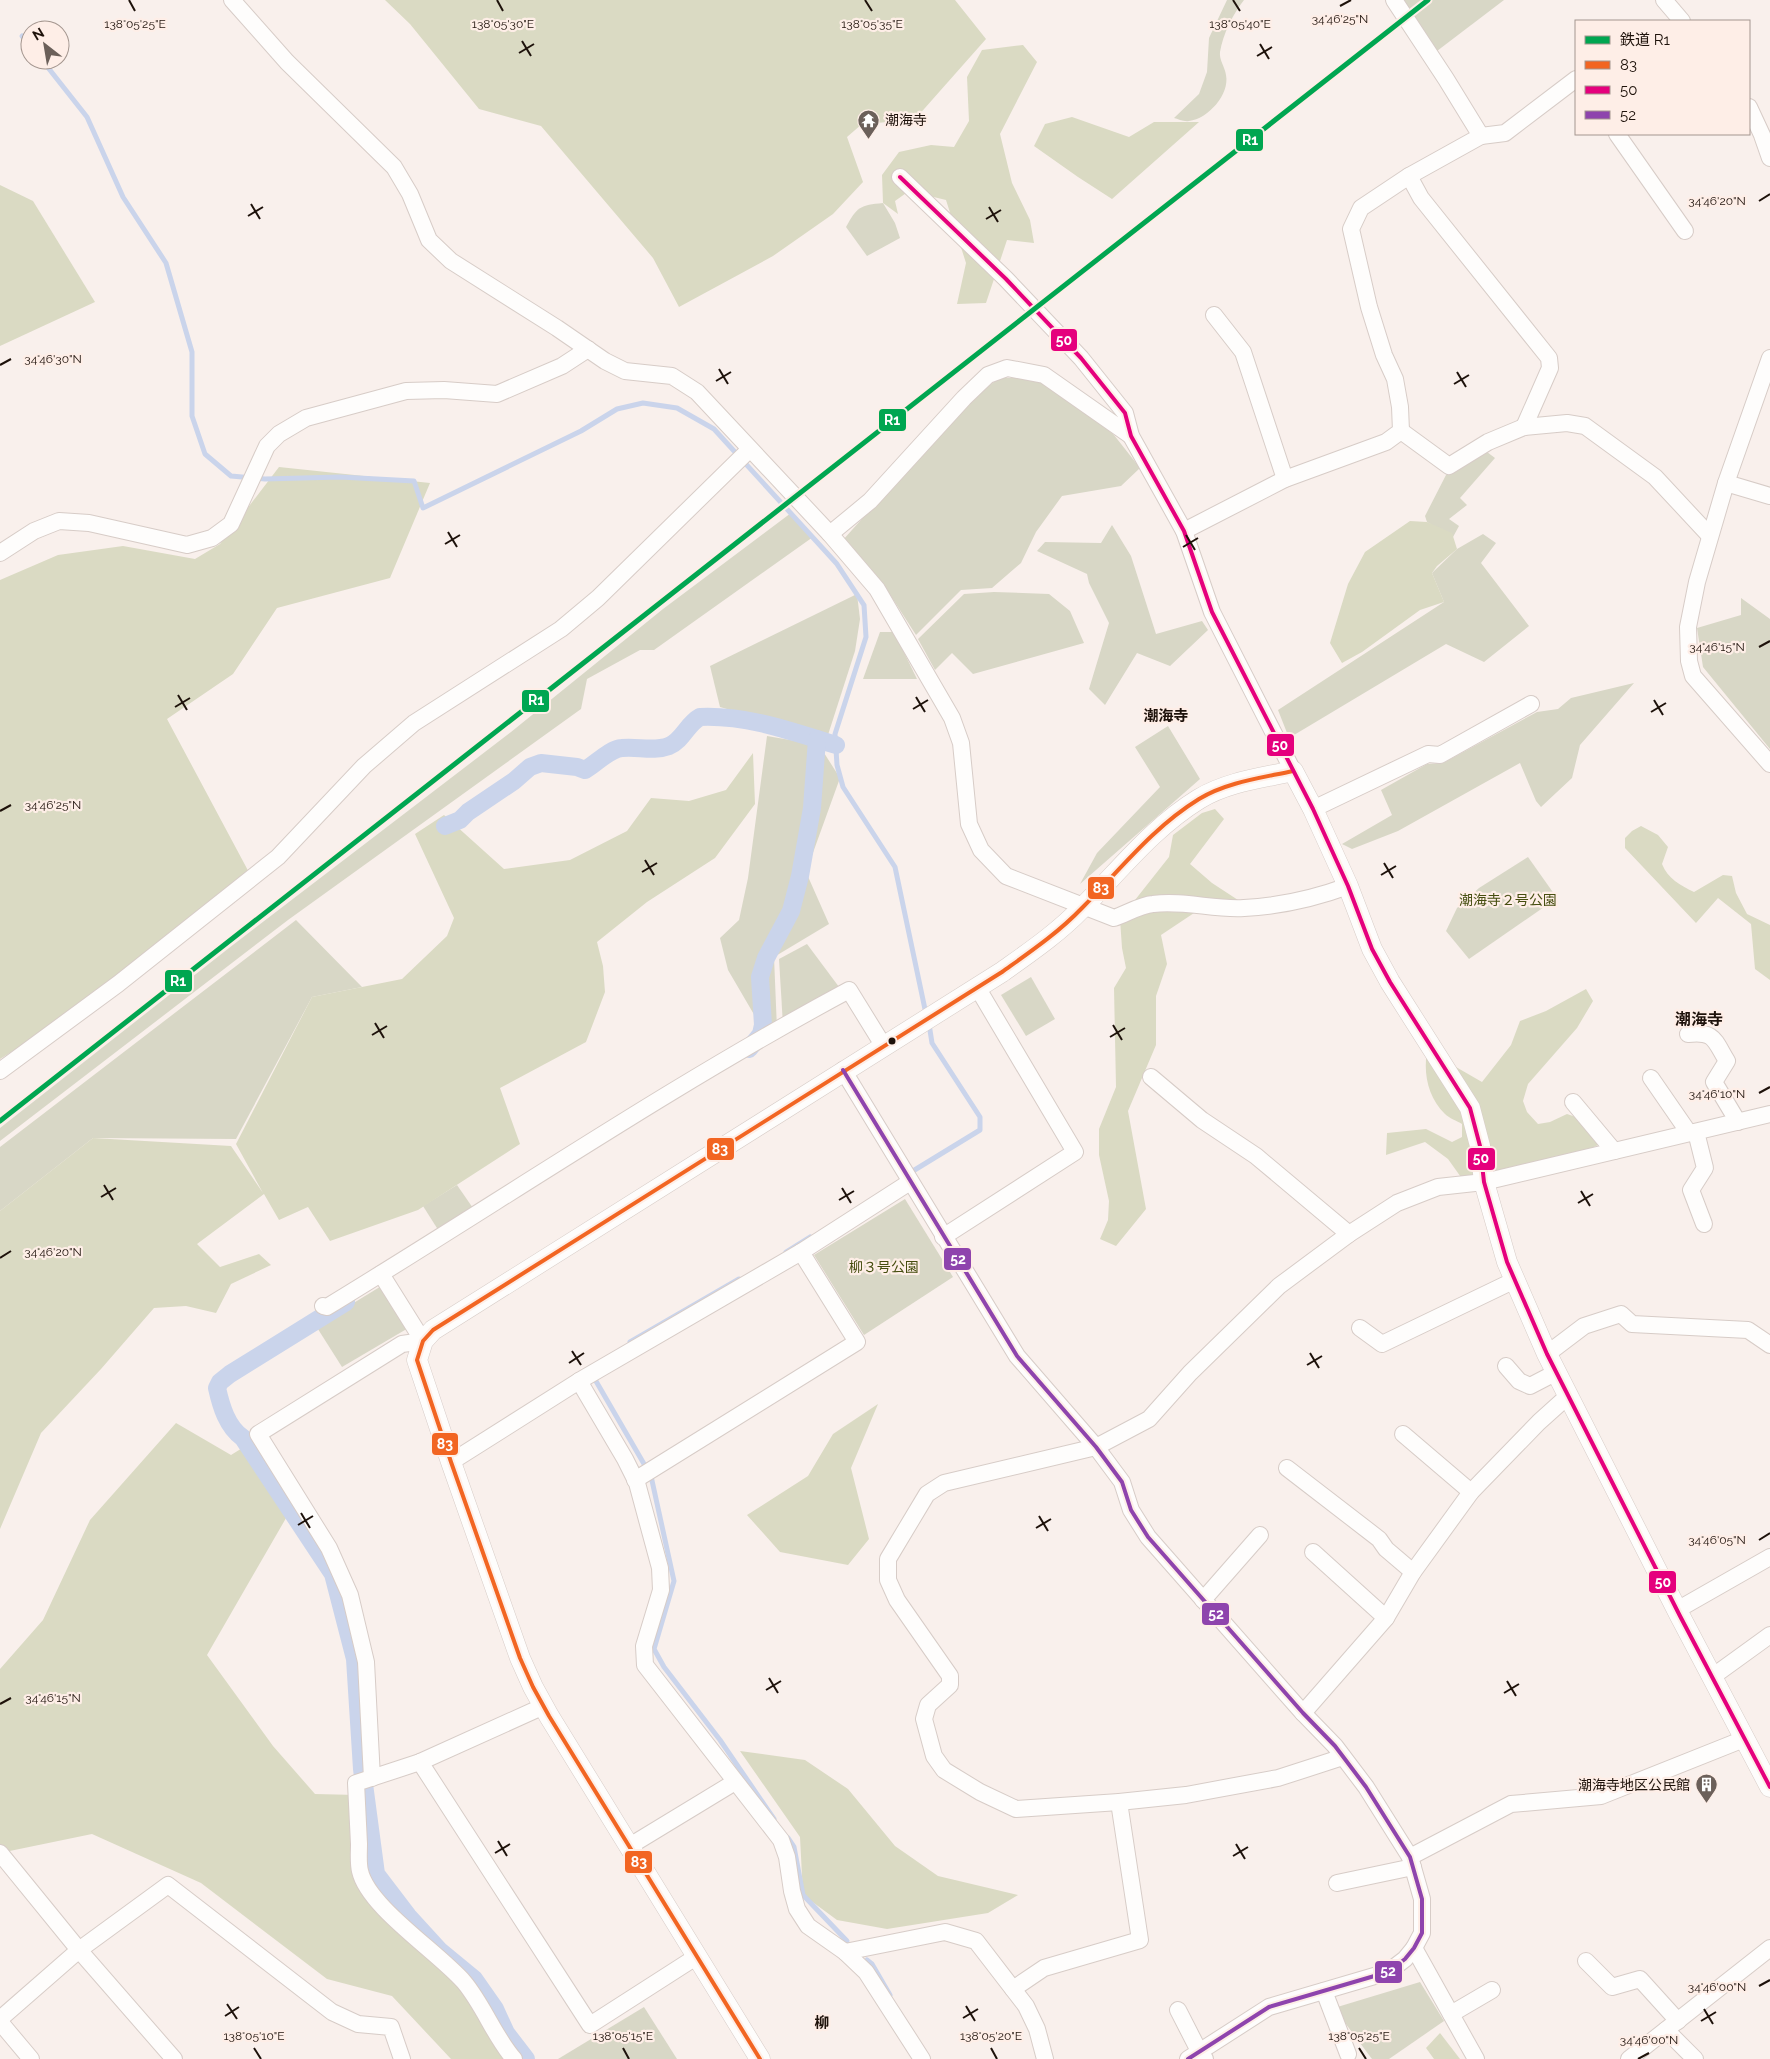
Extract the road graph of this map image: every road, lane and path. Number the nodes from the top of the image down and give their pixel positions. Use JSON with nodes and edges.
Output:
{"nodes":[{"id":1,"x":232,"y":0,"type":"edge"},
{"id":2,"x":1394,"y":0,"type":"edge"},
{"id":3,"x":1575,"y":80,"type":"edge"},
{"id":4,"x":1750,"y":109,"type":"edge"},
{"id":5,"x":1618,"y":135,"type":"edge"},
{"id":6,"x":1481,"y":136,"type":"junction"},
{"id":7,"x":1770,"y":158,"type":"edge"},
{"id":8,"x":1409,"y":176,"type":"junction"},
{"id":9,"x":900,"y":177,"type":"dead end"},
{"id":10,"x":1685,"y":231,"type":"dead end"},
{"id":11,"x":1214,"y":315,"type":"dead end"},
{"id":12,"x":588,"y":349,"type":"junction"},
{"id":13,"x":1769,"y":362,"type":"edge"},
{"id":14,"x":1524,"y":427,"type":"junction"},
{"id":15,"x":1401,"y":431,"type":"junction"},
{"id":16,"x":1131,"y":436,"type":"junction"},
{"id":17,"x":750,"y":450,"type":"junction"},
{"id":18,"x":1285,"y":480,"type":"junction"},
{"id":19,"x":1726,"y":484,"type":"junction"},
{"id":20,"x":1770,"y":496,"type":"edge"},
{"id":21,"x":1184,"y":531,"type":"junction"},
{"id":22,"x":830,"y":534,"type":"junction"},
{"id":23,"x":1710,"y":536,"type":"junction"},
{"id":24,"x":0,"y":553,"type":"edge"},
{"id":25,"x":1531,"y":704,"type":"dead end"},
{"id":26,"x":1770,"y":764,"type":"edge"},
{"id":27,"x":1293,"y":771,"type":"junction"},
{"id":28,"x":1313,"y":809,"type":"junction"},
{"id":29,"x":1348,"y":886,"type":"junction"},
{"id":30,"x":1083,"y":908,"type":"junction"},
{"id":31,"x":976,"y":987,"type":"junction"},
{"id":32,"x":1688,"y":1034,"type":"dead end"},
{"id":33,"x":883,"y":1045,"type":"junction"},
{"id":34,"x":843,"y":1070,"type":"junction"},
{"id":35,"x":0,"y":1071,"type":"edge"},
{"id":36,"x":1151,"y":1077,"type":"dead end"},
{"id":37,"x":1652,"y":1078,"type":"dead end"},
{"id":38,"x":1573,"y":1102,"type":"dead end"},
{"id":39,"x":1770,"y":1114,"type":"edge"},
{"id":40,"x":1738,"y":1122,"type":"junction"},
{"id":41,"x":1693,"y":1132,"type":"junction"},
{"id":42,"x":1614,"y":1151,"type":"junction"},
{"id":43,"x":910,"y":1182,"type":"junction"},
{"id":44,"x":1484,"y":1182,"type":"junction"},
{"id":45,"x":1704,"y":1224,"type":"dead end"},
{"id":46,"x":1349,"y":1234,"type":"junction"},
{"id":47,"x":944,"y":1237,"type":"junction"},
{"id":48,"x":801,"y":1252,"type":"junction"},
{"id":49,"x":382,"y":1274,"type":"junction"},
{"id":50,"x":1515,"y":1280,"type":"junction"},
{"id":51,"x":323,"y":1306,"type":"dead end"},
{"id":52,"x":1360,"y":1328,"type":"dead end"},
{"id":53,"x":1748,"y":1330,"type":"junction"},
{"id":54,"x":1770,"y":1333,"type":"edge"},
{"id":55,"x":423,"y":1341,"type":"junction"},
{"id":56,"x":1770,"y":1345,"type":"edge"},
{"id":57,"x":1547,"y":1354,"type":"junction"},
{"id":58,"x":1506,"y":1366,"type":"dead end"},
{"id":59,"x":1557,"y":1372,"type":"junction"},
{"id":60,"x":579,"y":1381,"type":"junction"},
{"id":61,"x":1569,"y":1394,"type":"junction"},
{"id":62,"x":1403,"y":1434,"type":"dead end"},
{"id":63,"x":1096,"y":1447,"type":"junction"},
{"id":64,"x":451,"y":1462,"type":"junction"},
{"id":65,"x":1287,"y":1468,"type":"dead end"},
{"id":66,"x":635,"y":1480,"type":"junction"},
{"id":67,"x":1471,"y":1492,"type":"junction"},
{"id":68,"x":1260,"y":1535,"type":"dead end"},
{"id":69,"x":1313,"y":1552,"type":"dead end"},
{"id":70,"x":1770,"y":1557,"type":"edge"},
{"id":71,"x":1413,"y":1572,"type":"junction"},
{"id":72,"x":1203,"y":1600,"type":"junction"},
{"id":73,"x":1677,"y":1610,"type":"junction"},
{"id":74,"x":1386,"y":1618,"type":"junction"},
{"id":75,"x":1770,"y":1635,"type":"edge"},
{"id":76,"x":1712,"y":1677,"type":"junction"},
{"id":77,"x":544,"y":1706,"type":"junction"},
{"id":78,"x":1303,"y":1713,"type":"junction"},
{"id":79,"x":1744,"y":1740,"type":"junction"},
{"id":80,"x":1343,"y":1757,"type":"junction"},
{"id":81,"x":420,"y":1762,"type":"junction"},
{"id":82,"x":372,"y":1778,"type":"junction"},
{"id":83,"x":735,"y":1782,"type":"junction"},
{"id":84,"x":1770,"y":1787,"type":"edge"},
{"id":85,"x":1119,"y":1802,"type":"junction"},
{"id":86,"x":628,"y":1847,"type":"junction"},
{"id":87,"x":0,"y":1853,"type":"edge"},
{"id":88,"x":1411,"y":1862,"type":"junction"},
{"id":89,"x":1337,"y":1882,"type":"dead end"},
{"id":90,"x":1414,"y":1948,"type":"junction"},
{"id":91,"x":1770,"y":1948,"type":"edge"},
{"id":92,"x":79,"y":1950,"type":"junction"},
{"id":93,"x":845,"y":1952,"type":"junction"},
{"id":94,"x":696,"y":1957,"type":"junction"},
{"id":95,"x":1586,"y":1961,"type":"dead end"},
{"id":96,"x":1013,"y":1990,"type":"junction"},
{"id":97,"x":1492,"y":1990,"type":"dead end"},
{"id":98,"x":1324,"y":1991,"type":"junction"},
{"id":99,"x":1178,"y":2010,"type":"dead end"},
{"id":100,"x":1451,"y":2014,"type":"junction"},
{"id":101,"x":0,"y":2020,"type":"edge"},
{"id":102,"x":1672,"y":2025,"type":"junction"},
{"id":103,"x":1348,"y":2054,"type":"dead end"},
{"id":104,"x":1197,"y":2056,"type":"edge"},
{"id":105,"x":31,"y":2059,"type":"edge"},
{"id":106,"x":174,"y":2059,"type":"edge"},
{"id":107,"x":402,"y":2059,"type":"edge"},
{"id":108,"x":514,"y":2059,"type":"edge"},
{"id":109,"x":760,"y":2059,"type":"edge"},
{"id":110,"x":922,"y":2059,"type":"edge"},
{"id":111,"x":1045,"y":2059,"type":"edge"},
{"id":112,"x":1476,"y":2059,"type":"edge"},
{"id":113,"x":1629,"y":2059,"type":"edge"},
{"id":114,"x":1695,"y":2059,"type":"edge"}],
"edges":[{"from":1,"to":12,"type":"street"},
{"from":2,"to":6,"type":"street"},
{"from":3,"to":6,"type":"street"},
{"from":4,"to":7,"type":"street"},
{"from":5,"to":10,"type":"street"},
{"from":6,"to":8,"type":"street"},
{"from":8,"to":14,"type":"street"},
{"from":8,"to":15,"type":"street"},
{"from":9,"to":16,"type":"street"},
{"from":11,"to":18,"type":"street"},
{"from":12,"to":17,"type":"street"},
{"from":12,"to":24,"type":"street"},
{"from":13,"to":19,"type":"street"},
{"from":14,"to":15,"type":"street"},
{"from":14,"to":23,"type":"street"},
{"from":15,"to":18,"type":"street"},
{"from":16,"to":21,"type":"street"},
{"from":16,"to":22,"type":"street"},
{"from":17,"to":22,"type":"street"},
{"from":17,"to":35,"type":"street"},
{"from":18,"to":21,"type":"street"},
{"from":19,"to":20,"type":"street"},
{"from":19,"to":23,"type":"street"},
{"from":21,"to":27,"type":"street"},
{"from":22,"to":30,"type":"street"},
{"from":23,"to":26,"type":"street"},
{"from":25,"to":28,"type":"street"},
{"from":27,"to":28,"type":"street"},
{"from":27,"to":30,"type":"street"},
{"from":28,"to":29,"type":"street"},
{"from":29,"to":30,"type":"street"},
{"from":29,"to":44,"type":"street"},
{"from":30,"to":31,"type":"street"},
{"from":31,"to":33,"type":"street"},
{"from":31,"to":47,"type":"street"},
{"from":32,"to":40,"type":"street"},
{"from":33,"to":34,"type":"street"},
{"from":33,"to":49,"type":"street"},
{"from":34,"to":43,"type":"street"},
{"from":34,"to":55,"type":"street"},
{"from":36,"to":46,"type":"street"},
{"from":37,"to":41,"type":"street"},
{"from":38,"to":42,"type":"street"},
{"from":39,"to":40,"type":"street"},
{"from":40,"to":41,"type":"street"},
{"from":41,"to":42,"type":"street"},
{"from":41,"to":45,"type":"street"},
{"from":42,"to":44,"type":"street"},
{"from":43,"to":47,"type":"street"},
{"from":43,"to":48,"type":"street"},
{"from":44,"to":46,"type":"street"},
{"from":44,"to":50,"type":"street"},
{"from":46,"to":63,"type":"street"},
{"from":47,"to":63,"type":"street"},
{"from":48,"to":60,"type":"street"},
{"from":48,"to":66,"type":"street"},
{"from":49,"to":51,"type":"street"},
{"from":49,"to":55,"type":"street"},
{"from":50,"to":52,"type":"street"},
{"from":50,"to":57,"type":"street"},
{"from":53,"to":54,"type":"street"},
{"from":53,"to":56,"type":"street"},
{"from":53,"to":57,"type":"street"},
{"from":55,"to":64,"type":"street"},
{"from":55,"to":82,"type":"street"},
{"from":57,"to":59,"type":"street"},
{"from":58,"to":59,"type":"street"},
{"from":59,"to":61,"type":"street"},
{"from":60,"to":64,"type":"street"},
{"from":60,"to":66,"type":"street"},
{"from":61,"to":67,"type":"street"},
{"from":61,"to":73,"type":"street"},
{"from":62,"to":67,"type":"street"},
{"from":63,"to":72,"type":"street"},
{"from":63,"to":85,"type":"street"},
{"from":64,"to":77,"type":"street"},
{"from":65,"to":71,"type":"street"},
{"from":66,"to":83,"type":"street"},
{"from":67,"to":71,"type":"street"},
{"from":68,"to":72,"type":"street"},
{"from":69,"to":74,"type":"street"},
{"from":70,"to":73,"type":"street"},
{"from":71,"to":74,"type":"street"},
{"from":72,"to":78,"type":"street"},
{"from":73,"to":76,"type":"street"},
{"from":74,"to":78,"type":"street"},
{"from":75,"to":76,"type":"street"},
{"from":76,"to":79,"type":"street"},
{"from":77,"to":81,"type":"street"},
{"from":77,"to":86,"type":"street"},
{"from":78,"to":80,"type":"street"},
{"from":79,"to":84,"type":"street"},
{"from":79,"to":88,"type":"street"},
{"from":80,"to":85,"type":"street"},
{"from":80,"to":88,"type":"street"},
{"from":81,"to":82,"type":"street"},
{"from":81,"to":94,"type":"street"},
{"from":82,"to":108,"type":"street"},
{"from":83,"to":86,"type":"street"},
{"from":83,"to":93,"type":"street"},
{"from":85,"to":96,"type":"street"},
{"from":86,"to":94,"type":"street"},
{"from":87,"to":92,"type":"street"},
{"from":88,"to":89,"type":"street"},
{"from":88,"to":90,"type":"street"},
{"from":90,"to":98,"type":"street"},
{"from":90,"to":100,"type":"street"},
{"from":91,"to":102,"type":"street"},
{"from":92,"to":101,"type":"street"},
{"from":92,"to":106,"type":"street"},
{"from":92,"to":107,"type":"street"},
{"from":93,"to":96,"type":"street"},
{"from":93,"to":110,"type":"street"},
{"from":94,"to":109,"type":"street"},
{"from":95,"to":102,"type":"street"},
{"from":96,"to":111,"type":"street"},
{"from":97,"to":100,"type":"street"},
{"from":98,"to":103,"type":"street"},
{"from":98,"to":104,"type":"street"},
{"from":99,"to":104,"type":"street"},
{"from":100,"to":112,"type":"street"},
{"from":101,"to":105,"type":"street"},
{"from":102,"to":113,"type":"street"},
{"from":102,"to":114,"type":"street"}]}
